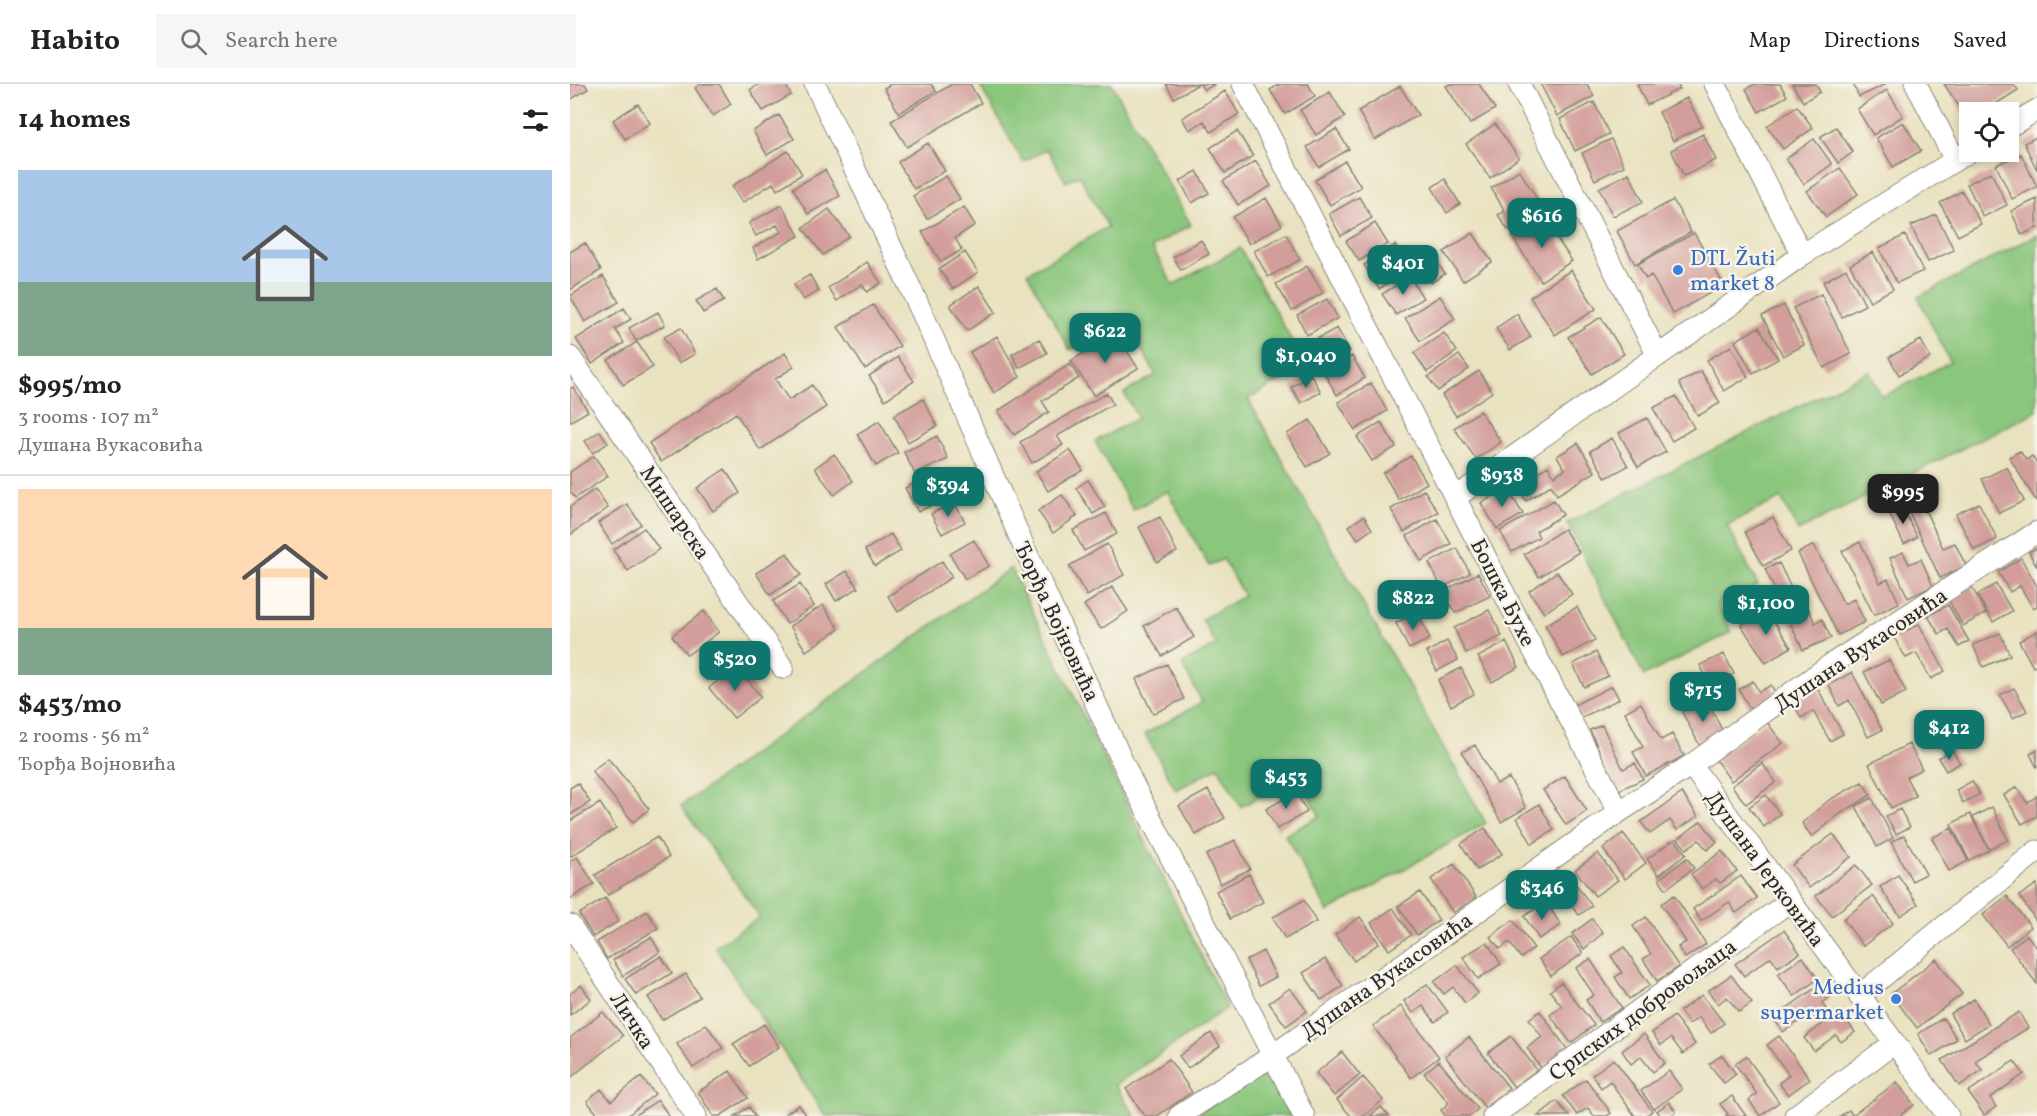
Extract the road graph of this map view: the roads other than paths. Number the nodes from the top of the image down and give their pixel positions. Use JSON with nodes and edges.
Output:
{"nodes":[{"id":1,"x":815,"y":84,"type":"edge"},
{"id":2,"x":1243,"y":84,"type":"edge"},
{"id":3,"x":1518,"y":84,"type":"edge"},
{"id":4,"x":1715,"y":84,"type":"edge"},
{"id":5,"x":1916,"y":84,"type":"edge"},
{"id":6,"x":2037,"y":110,"type":"edge"},
{"id":7,"x":2019,"y":121,"type":"edge"},
{"id":8,"x":1959,"y":150,"type":"edge"},
{"id":9,"x":1959,"y":157,"type":"edge"},
{"id":10,"x":1802,"y":255,"type":"junction"},
{"id":11,"x":1658,"y":356,"type":"junction"},
{"id":12,"x":570,"y":357,"type":"edge"},
{"id":13,"x":1456,"y":497,"type":"junction"},
{"id":14,"x":2037,"y":532,"type":"edge"},
{"id":15,"x":783,"y":668,"type":"dead end"},
{"id":16,"x":1692,"y":765,"type":"junction"},
{"id":17,"x":1619,"y":812,"type":"junction"},
{"id":18,"x":2037,"y":851,"type":"edge"},
{"id":19,"x":1790,"y":901,"type":"junction"},
{"id":20,"x":570,"y":925,"type":"edge"},
{"id":21,"x":1859,"y":996,"type":"junction"},
{"id":22,"x":1893,"y":1044,"type":"junction"},
{"id":23,"x":1272,"y":1056,"type":"junction"},
{"id":24,"x":696,"y":1116,"type":"edge"},
{"id":25,"x":1179,"y":1116,"type":"edge"},
{"id":26,"x":1304,"y":1116,"type":"edge"},
{"id":27,"x":1493,"y":1116,"type":"edge"},
{"id":28,"x":1795,"y":1116,"type":"edge"},
{"id":29,"x":1948,"y":1116,"type":"edge"}],
"edges":[{"from":1,"to":23,"type":"street","name":"Ђорђа Војновића"},
{"from":2,"to":13,"type":"street","name":"Бошка Бухе"},
{"from":3,"to":11,"type":"street"},
{"from":4,"to":10,"type":"street"},
{"from":5,"to":8,"type":"street"},
{"from":6,"to":7,"type":"street"},
{"from":9,"to":10,"type":"street"},
{"from":10,"to":11,"type":"street"},
{"from":11,"to":13,"type":"street"},
{"from":12,"to":15,"type":"street","name":"Мишарска"},
{"from":13,"to":17,"type":"street","name":"Бошка Бухе"},
{"from":14,"to":16,"type":"street","name":"Душана Вукасовића"},
{"from":16,"to":17,"type":"street","name":"Душана Вукасовића"},
{"from":16,"to":19,"type":"street","name":"Душана Јерковића"},
{"from":17,"to":23,"type":"street","name":"Душана Вукасовића"},
{"from":18,"to":21,"type":"street"},
{"from":19,"to":21,"type":"street","name":"Душана Јерковића"},
{"from":19,"to":27,"type":"street","name":"Српских добровољаца"},
{"from":20,"to":24,"type":"street","name":"Личка"},
{"from":21,"to":22,"type":"street","name":"Душана Јерковића"},
{"from":22,"to":28,"type":"street"},
{"from":22,"to":29,"type":"street","name":"Душана Јерковића"},
{"from":23,"to":25,"type":"street","name":"Душана Вукасовића"},
{"from":23,"to":26,"type":"street","name":"Ђорђа Војновића"}]}
